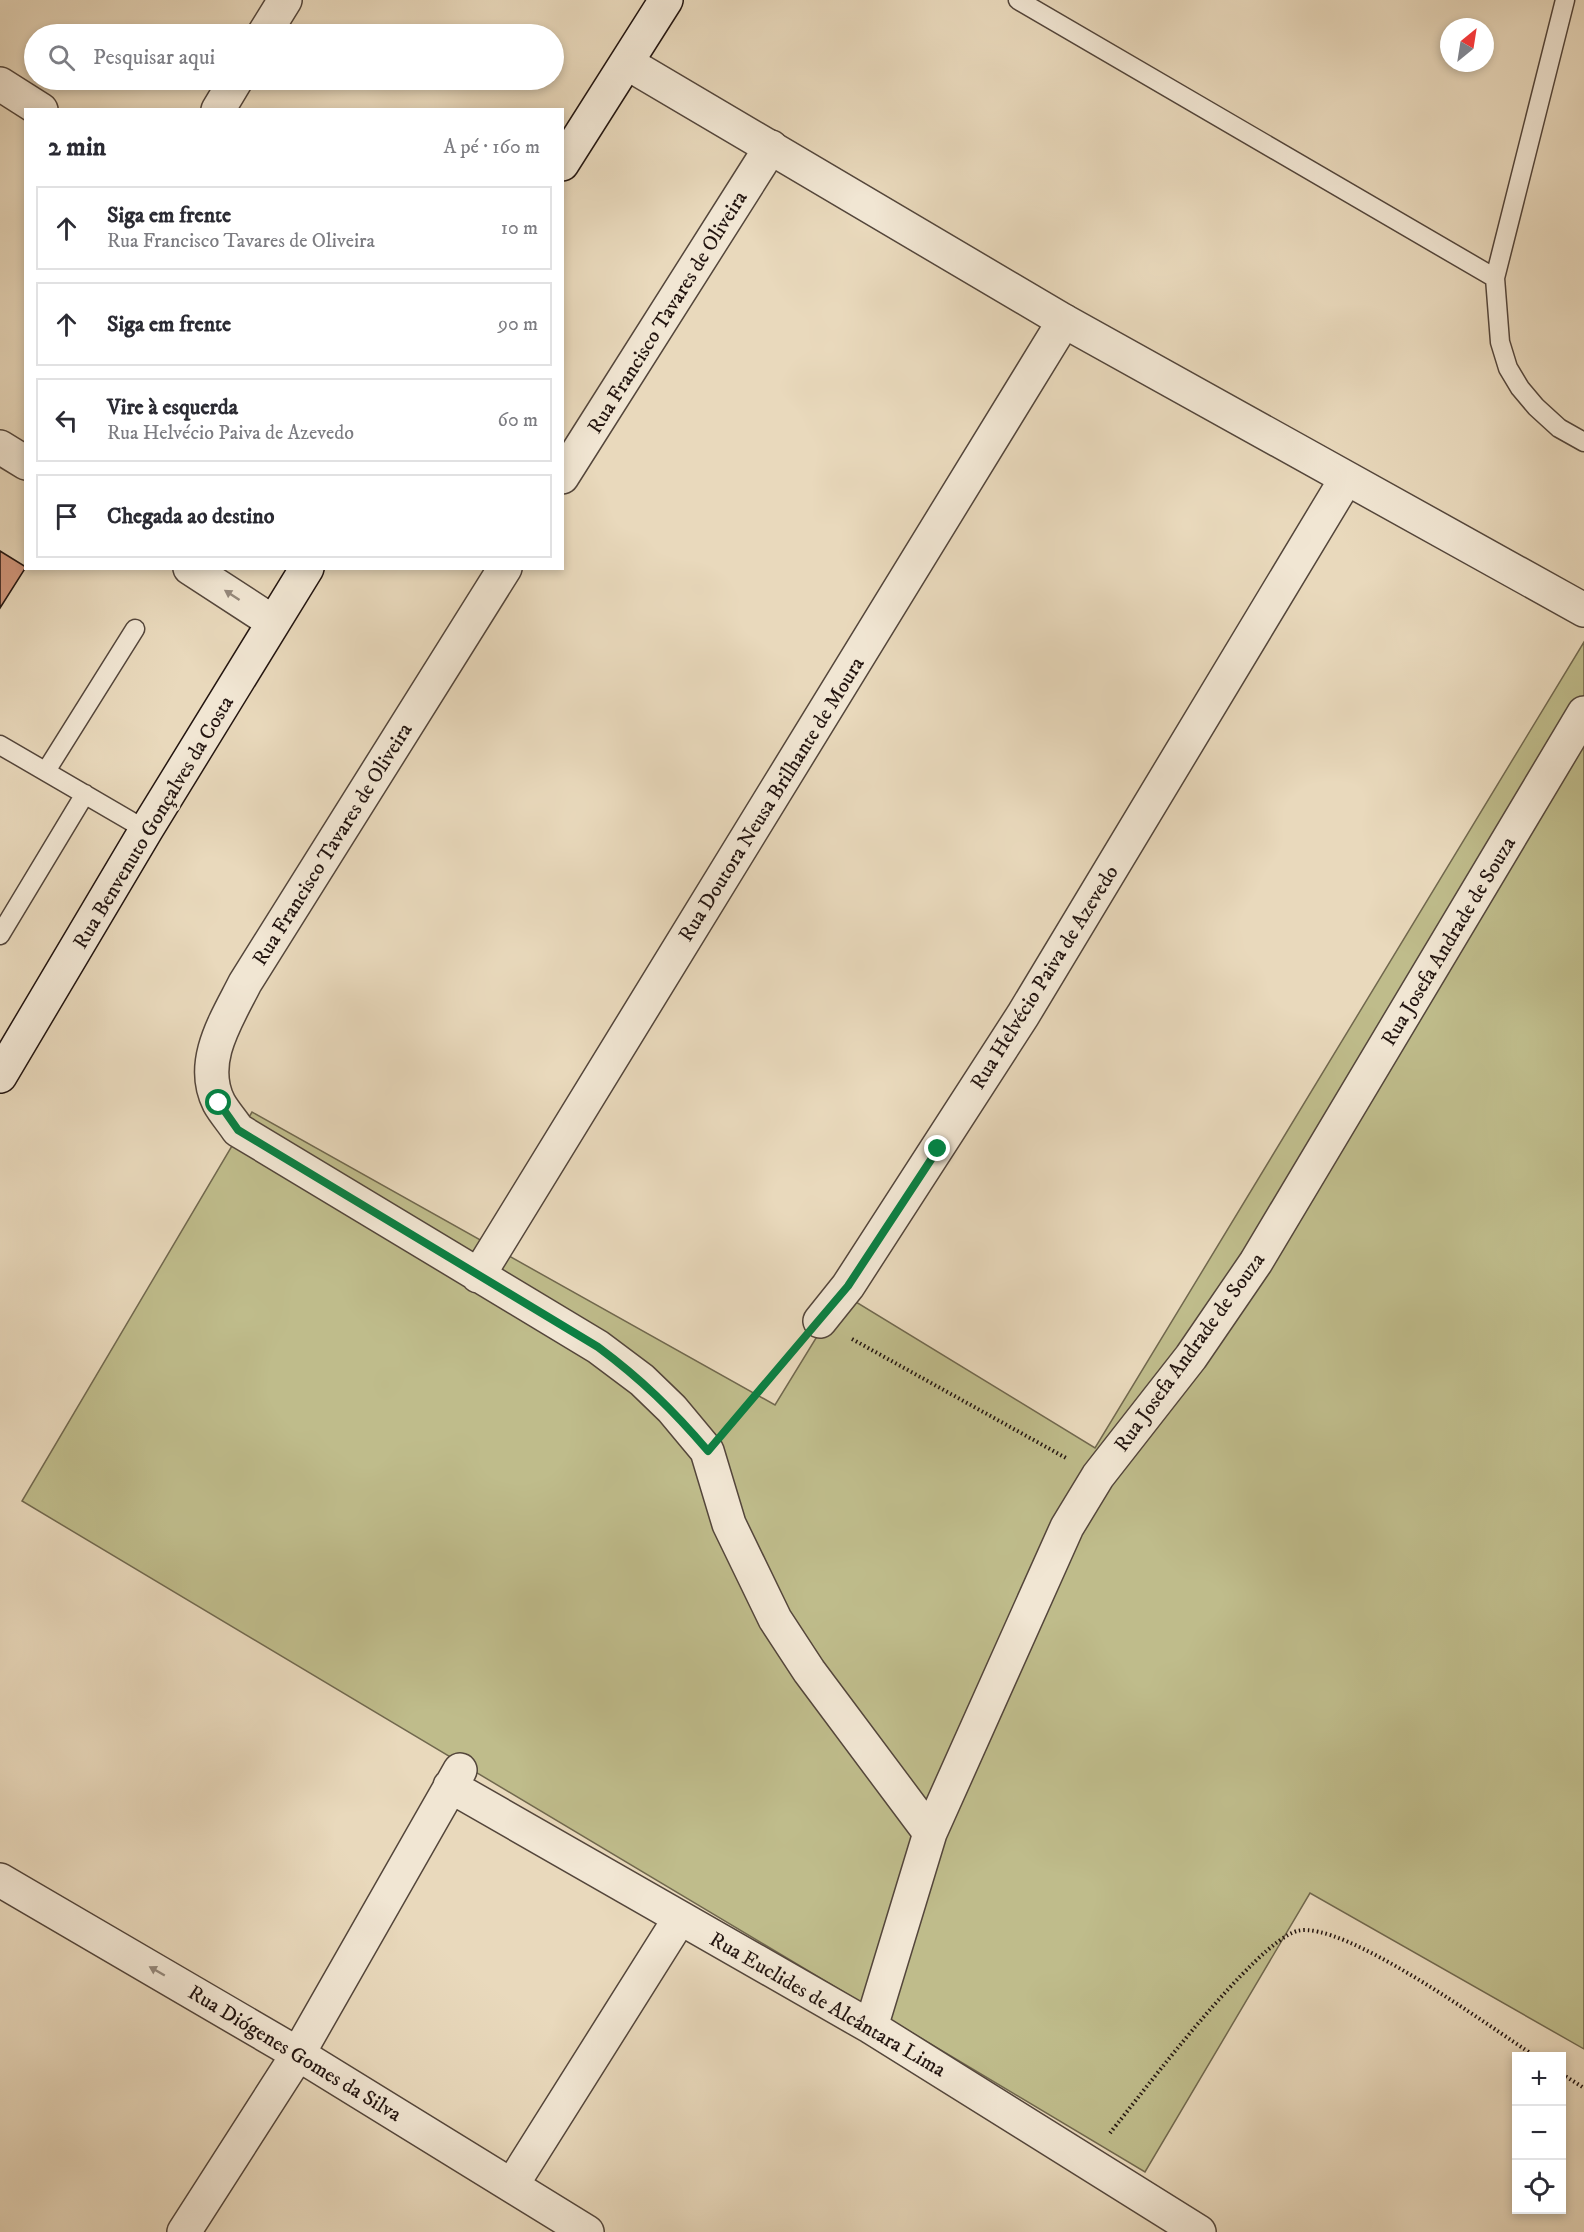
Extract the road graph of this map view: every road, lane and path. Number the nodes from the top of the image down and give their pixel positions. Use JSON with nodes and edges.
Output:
{"nodes":[{"id":1,"x":285,"y":0,"type":"edge"},
{"id":2,"x":666,"y":0,"type":"edge"},
{"id":3,"x":1018,"y":0,"type":"edge"},
{"id":4,"x":1564,"y":0,"type":"edge"},
{"id":5,"x":270,"y":24,"type":"edge"},
{"id":6,"x":627,"y":63,"type":"junction"},
{"id":7,"x":0,"y":84,"type":"edge"},
{"id":8,"x":230,"y":90,"type":"edge"},
{"id":9,"x":38,"y":108,"type":"edge"},
{"id":10,"x":219,"y":108,"type":"edge"},
{"id":11,"x":771,"y":147,"type":"junction"},
{"id":12,"x":564,"y":161,"type":"edge"},
{"id":13,"x":1495,"y":278,"type":"junction"},
{"id":14,"x":1064,"y":321,"type":"junction"},
{"id":15,"x":1584,"y":442,"type":"edge"},
{"id":16,"x":564,"y":474,"type":"edge"},
{"id":17,"x":1346,"y":479,"type":"junction"},
{"id":18,"x":193,"y":570,"type":"edge"},
{"id":19,"x":306,"y":570,"type":"edge"},
{"id":20,"x":504,"y":570,"type":"edge"},
{"id":21,"x":1584,"y":610,"type":"edge"},
{"id":22,"x":273,"y":622,"type":"junction"},
{"id":23,"x":135,"y":629,"type":"dead end"},
{"id":24,"x":1584,"y":713,"type":"edge"},
{"id":25,"x":0,"y":745,"type":"edge"},
{"id":26,"x":46,"y":771,"type":"junction"},
{"id":27,"x":85,"y":794,"type":"junction"},
{"id":28,"x":146,"y":830,"type":"junction"},
{"id":29,"x":0,"y":934,"type":"edge"},
{"id":30,"x":0,"y":1076,"type":"edge"},
{"id":31,"x":478,"y":1276,"type":"junction"},
{"id":32,"x":820,"y":1321,"type":"junction"},
{"id":33,"x":708,"y":1451,"type":"junction"},
{"id":34,"x":1098,"y":1476,"type":"junction"},
{"id":35,"x":930,"y":1833,"type":"junction"},
{"id":36,"x":0,"y":1880,"type":"edge"},
{"id":37,"x":680,"y":1918,"type":"junction"},
{"id":38,"x":871,"y":2027,"type":"junction"},
{"id":39,"x":1529,"y":2052,"type":"edge"},
{"id":40,"x":298,"y":2054,"type":"junction"},
{"id":41,"x":1566,"y":2077,"type":"edge"},
{"id":42,"x":1584,"y":2088,"type":"edge"},
{"id":43,"x":1086,"y":2161,"type":"junction"},
{"id":44,"x":512,"y":2185,"type":"junction"},
{"id":45,"x":184,"y":2232,"type":"edge"},
{"id":46,"x":587,"y":2232,"type":"edge"},
{"id":47,"x":1199,"y":2232,"type":"edge"}],
"edges":[{"from":1,"to":5,"type":"street"},
{"from":2,"to":6,"type":"street"},
{"from":3,"to":13,"type":"lane"},
{"from":4,"to":13,"type":"lane"},
{"from":6,"to":11,"type":"street"},
{"from":6,"to":12,"type":"street"},
{"from":7,"to":9,"type":"street"},
{"from":8,"to":10,"type":"street"},
{"from":11,"to":14,"type":"street"},
{"from":11,"to":16,"type":"street","name":"Rua Francisco Tavares de Oliveira"},
{"from":13,"to":15,"type":"lane"},
{"from":14,"to":17,"type":"street"},
{"from":14,"to":31,"type":"street","name":"Rua Doutora Neusa Brilhante de Moura"},
{"from":17,"to":21,"type":"street"},
{"from":17,"to":32,"type":"street","name":"Rua Helvécio Paiva de Azevedo"},
{"from":22,"to":18,"type":"street","one_way":true},
{"from":19,"to":22,"type":"street","name":"Rua Benvenuto Gonçalves da Costa"},
{"from":20,"to":31,"type":"street","name":"Rua Francisco Tavares de Oliveira"},
{"from":22,"to":28,"type":"street","name":"Rua Benvenuto Gonçalves da Costa"},
{"from":23,"to":26,"type":"lane"},
{"from":24,"to":34,"type":"street","name":"Rua Josefa Andrade de Souza"},
{"from":25,"to":26,"type":"lane"},
{"from":26,"to":27,"type":"lane"},
{"from":27,"to":28,"type":"lane"},
{"from":27,"to":29,"type":"lane"},
{"from":28,"to":30,"type":"street","name":"Rua Benvenuto Gonçalves da Costa"},
{"from":31,"to":33,"type":"street"},
{"from":32,"to":33,"type":"path"},
{"from":32,"to":34,"type":"path"},
{"from":33,"to":35,"type":"street"},
{"from":34,"to":35,"type":"street","name":"Rua Josefa Andrade de Souza"},
{"from":35,"to":38,"type":"street","name":"Rua Josefa Andrade de Souza"},
{"from":40,"to":36,"type":"street","name":"Rua Diógenes Gomes da Silva","one_way":true},
{"from":37,"to":38,"type":"street","name":"Rua Euclides de Alcântara Lima"},
{"from":37,"to":40,"type":"street","name":"Rua Euclides de Alcântara Lima"},
{"from":37,"to":44,"type":"street"},
{"from":38,"to":43,"type":"street","name":"Rua Euclides de Alcântara Lima"},
{"from":39,"to":43,"type":"path"},
{"from":40,"to":44,"type":"street","name":"Rua Diógenes Gomes da Silva"},
{"from":40,"to":45,"type":"street"},
{"from":41,"to":42,"type":"path"},
{"from":43,"to":47,"type":"street","name":"Rua Euclides de Alcântara Lima"},
{"from":44,"to":46,"type":"street","name":"Rua Diógenes Gomes da Silva"}]}
